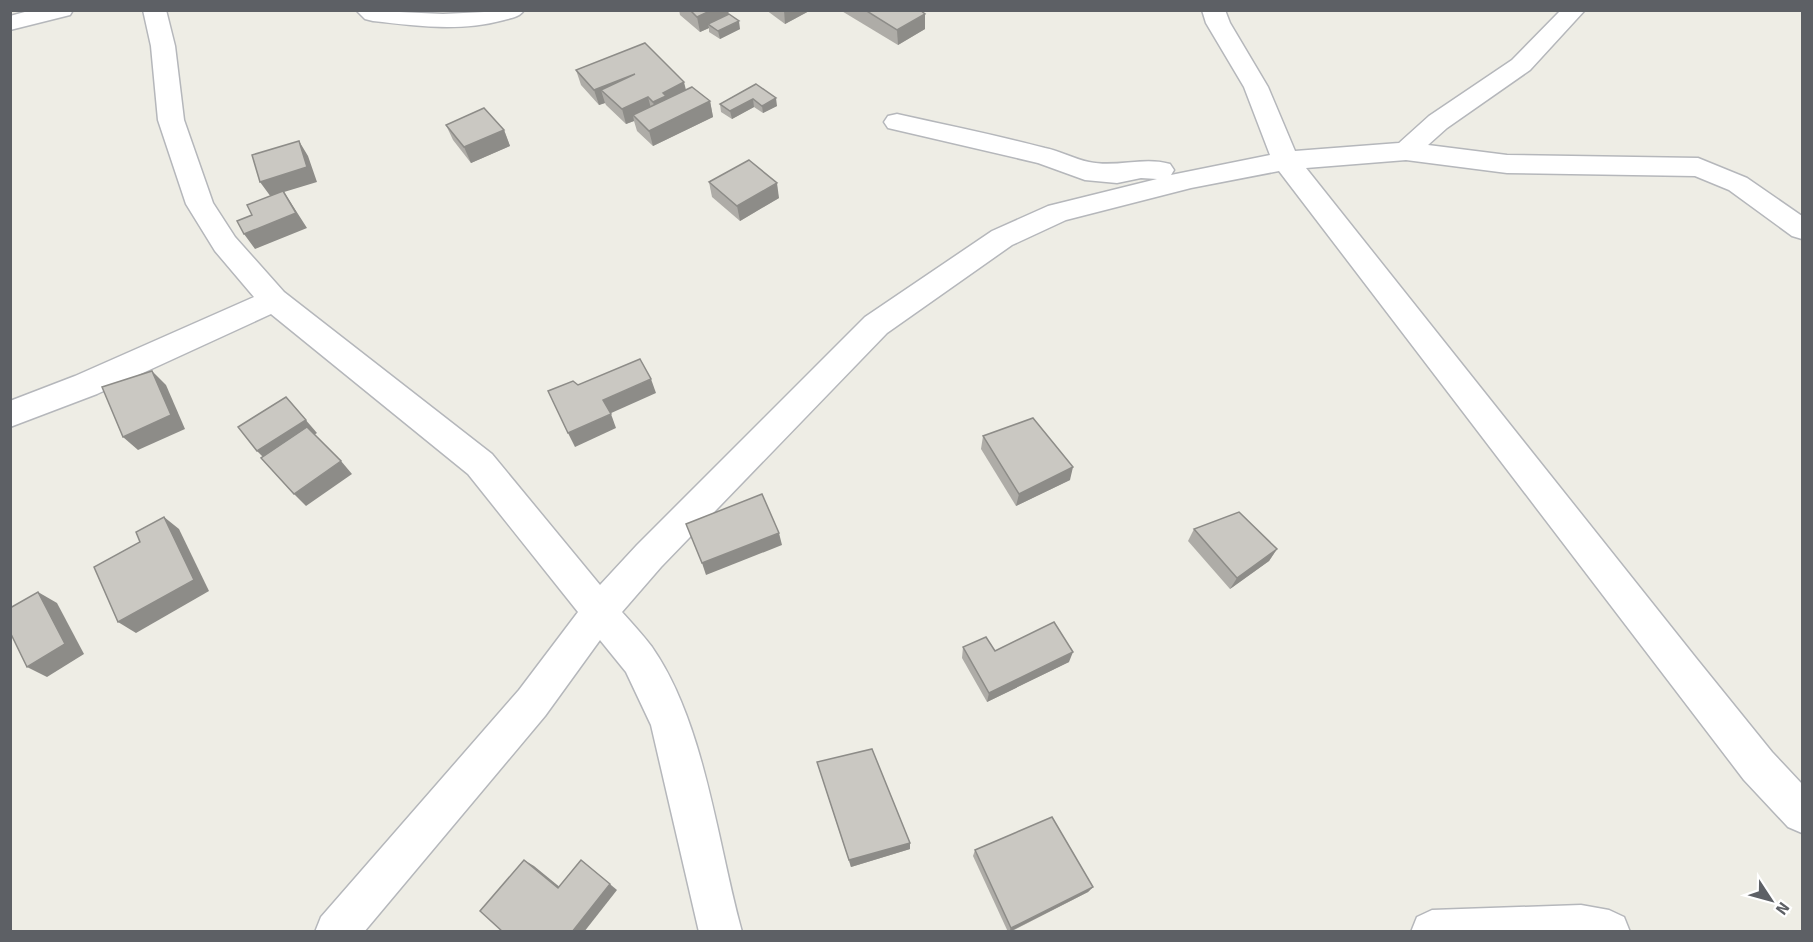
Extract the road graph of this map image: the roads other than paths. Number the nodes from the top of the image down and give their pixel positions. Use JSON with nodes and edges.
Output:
{"nodes":[{"id":1,"x":62,"y":10,"type":"edge"},
{"id":2,"x":154,"y":10,"type":"edge"},
{"id":3,"x":367,"y":10,"type":"edge"},
{"id":4,"x":513,"y":10,"type":"edge"},
{"id":5,"x":1214,"y":10,"type":"edge"},
{"id":6,"x":1574,"y":10,"type":"edge"},
{"id":7,"x":10,"y":22,"type":"edge"},
{"id":8,"x":897,"y":122,"type":"dead end"},
{"id":9,"x":1406,"y":151,"type":"junction"},
{"id":10,"x":1286,"y":161,"type":"junction"},
{"id":11,"x":1191,"y":179,"type":"junction"},
{"id":12,"x":1803,"y":229,"type":"edge"},
{"id":13,"x":274,"y":300,"type":"junction"},
{"id":14,"x":10,"y":414,"type":"edge"},
{"id":15,"x":600,"y":610,"type":"junction"},
{"id":16,"x":1803,"y":813,"type":"edge"},
{"id":17,"x":336,"y":932,"type":"edge"},
{"id":18,"x":721,"y":932,"type":"edge"},
{"id":19,"x":1432,"y":932,"type":"edge"},
{"id":20,"x":1609,"y":932,"type":"edge"}],
"edges":[{"from":1,"to":7,"type":"street"},
{"from":2,"to":13,"type":"street"},
{"from":3,"to":4,"type":"street"},
{"from":5,"to":10,"type":"street"},
{"from":6,"to":9,"type":"street"},
{"from":8,"to":11,"type":"street"},
{"from":9,"to":10,"type":"street"},
{"from":9,"to":12,"type":"street"},
{"from":10,"to":11,"type":"street"},
{"from":10,"to":16,"type":"street"},
{"from":11,"to":15,"type":"street"},
{"from":13,"to":14,"type":"street"},
{"from":13,"to":15,"type":"street"},
{"from":15,"to":17,"type":"street"},
{"from":15,"to":18,"type":"street"},
{"from":19,"to":20,"type":"street"}]}
